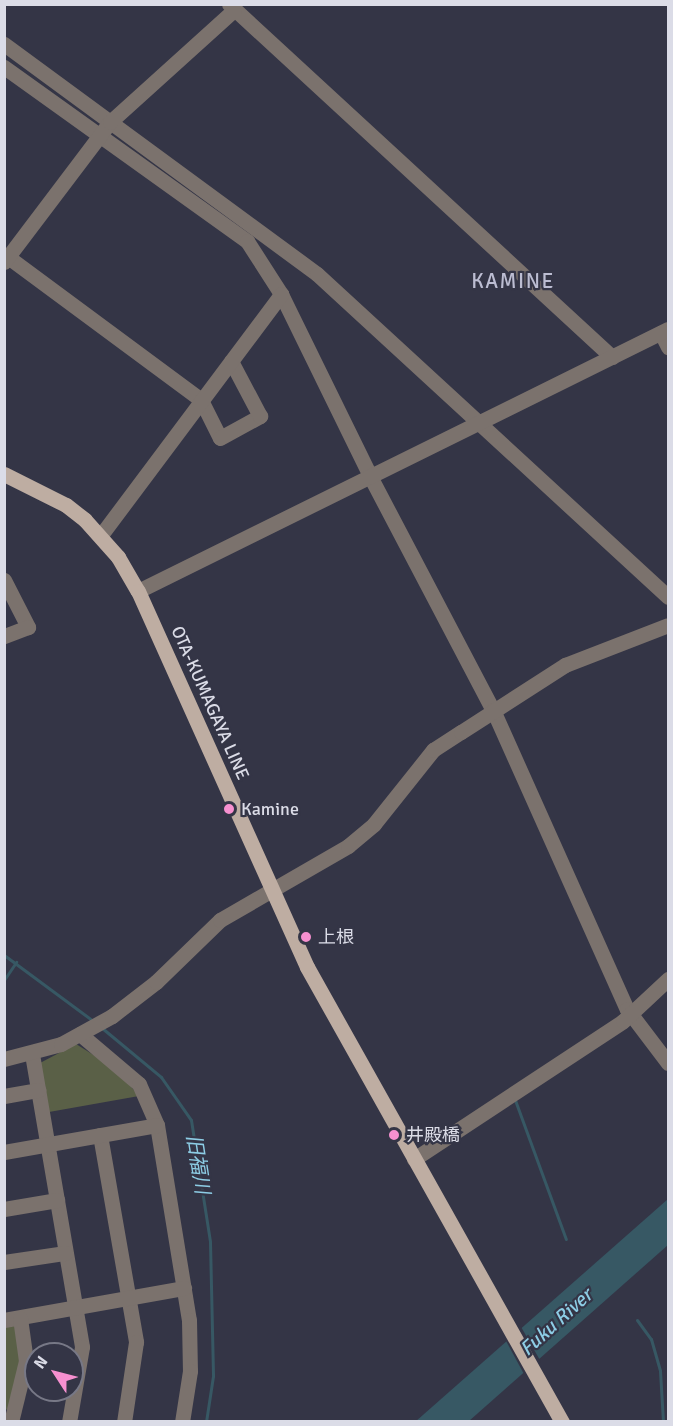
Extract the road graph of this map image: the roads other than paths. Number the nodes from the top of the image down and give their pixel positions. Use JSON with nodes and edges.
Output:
{"nodes":[{"id":1,"x":231,"y":7,"type":"edge"},
{"id":2,"x":4,"y":44,"type":"edge"},
{"id":3,"x":19,"y":56,"type":"junction"},
{"id":4,"x":5,"y":68,"type":"edge"},
{"id":5,"x":110,"y":122,"type":"junction"},
{"id":6,"x":100,"y":137,"type":"junction"},
{"id":7,"x":7,"y":259,"type":"edge"},
{"id":8,"x":281,"y":294,"type":"junction"},
{"id":9,"x":666,"y":336,"type":"edge"},
{"id":10,"x":612,"y":357,"type":"junction"},
{"id":11,"x":231,"y":361,"type":"junction"},
{"id":12,"x":201,"y":400,"type":"junction"},
{"id":13,"x":482,"y":424,"type":"junction"},
{"id":14,"x":4,"y":474,"type":"edge"},
{"id":15,"x":371,"y":478,"type":"junction"},
{"id":16,"x":100,"y":535,"type":"junction"},
{"id":17,"x":4,"y":580,"type":"edge"},
{"id":18,"x":138,"y":591,"type":"junction"},
{"id":19,"x":669,"y":597,"type":"edge"},
{"id":20,"x":669,"y":625,"type":"edge"},
{"id":21,"x":4,"y":636,"type":"edge"},
{"id":22,"x":494,"y":710,"type":"junction"},
{"id":23,"x":273,"y":889,"type":"junction"},
{"id":24,"x":669,"y":979,"type":"edge"},
{"id":25,"x":630,"y":1015,"type":"junction"},
{"id":26,"x":83,"y":1032,"type":"junction"},
{"id":27,"x":32,"y":1054,"type":"junction"},
{"id":28,"x":4,"y":1059,"type":"edge"},
{"id":29,"x":669,"y":1063,"type":"edge"},
{"id":30,"x":38,"y":1090,"type":"junction"},
{"id":31,"x":4,"y":1096,"type":"edge"},
{"id":32,"x":156,"y":1125,"type":"junction"},
{"id":33,"x":100,"y":1135,"type":"junction"},
{"id":34,"x":47,"y":1144,"type":"junction"},
{"id":35,"x":4,"y":1152,"type":"edge"},
{"id":36,"x":414,"y":1159,"type":"junction"},
{"id":37,"x":57,"y":1200,"type":"junction"},
{"id":38,"x":4,"y":1209,"type":"edge"},
{"id":39,"x":65,"y":1253,"type":"junction"},
{"id":40,"x":4,"y":1262,"type":"edge"},
{"id":41,"x":184,"y":1288,"type":"junction"},
{"id":42,"x":129,"y":1298,"type":"junction"},
{"id":43,"x":75,"y":1308,"type":"junction"},
{"id":44,"x":20,"y":1317,"type":"junction"},
{"id":45,"x":4,"y":1320,"type":"edge"},
{"id":46,"x":4,"y":1416,"type":"edge"},
{"id":47,"x":12,"y":1421,"type":"edge"},
{"id":48,"x":561,"y":1421,"type":"edge"},
{"id":49,"x":69,"y":1422,"type":"edge"},
{"id":50,"x":124,"y":1422,"type":"edge"},
{"id":51,"x":182,"y":1422,"type":"edge"}],
"edges":[{"from":1,"to":5,"type":"street"},
{"from":1,"to":10,"type":"street"},
{"from":2,"to":3,"type":"street"},
{"from":3,"to":4,"type":"street"},
{"from":3,"to":5,"type":"street"},
{"from":4,"to":6,"type":"street"},
{"from":5,"to":6,"type":"street"},
{"from":5,"to":13,"type":"street"},
{"from":6,"to":7,"type":"street"},
{"from":6,"to":8,"type":"street"},
{"from":7,"to":12,"type":"street"},
{"from":8,"to":11,"type":"street"},
{"from":8,"to":15,"type":"street"},
{"from":9,"to":10,"type":"street"},
{"from":10,"to":13,"type":"street"},
{"from":11,"to":12,"type":"street"},
{"from":11,"to":12,"type":"street"},
{"from":12,"to":16,"type":"street"},
{"from":13,"to":15,"type":"street"},
{"from":13,"to":19,"type":"street"},
{"from":14,"to":16,"type":"main road","name":"OTA-KUMAGAYA LINE"},
{"from":15,"to":18,"type":"street"},
{"from":15,"to":22,"type":"street"},
{"from":16,"to":18,"type":"main road","name":"OTA-KUMAGAYA LINE"},
{"from":17,"to":21,"type":"street"},
{"from":18,"to":23,"type":"main road","name":"OTA-KUMAGAYA LINE"},
{"from":20,"to":22,"type":"street"},
{"from":22,"to":23,"type":"street"},
{"from":22,"to":25,"type":"street"},
{"from":23,"to":26,"type":"street"},
{"from":23,"to":36,"type":"main road","name":"OTA-KUMAGAYA LINE"},
{"from":24,"to":25,"type":"street"},
{"from":25,"to":29,"type":"street"},
{"from":25,"to":36,"type":"street"},
{"from":26,"to":27,"type":"street"},
{"from":26,"to":32,"type":"street"},
{"from":27,"to":28,"type":"street"},
{"from":27,"to":30,"type":"street"},
{"from":30,"to":31,"type":"street"},
{"from":30,"to":34,"type":"street"},
{"from":32,"to":33,"type":"street"},
{"from":32,"to":41,"type":"street"},
{"from":33,"to":34,"type":"street"},
{"from":33,"to":42,"type":"street"},
{"from":34,"to":35,"type":"street"},
{"from":34,"to":37,"type":"street"},
{"from":36,"to":48,"type":"main road","name":"OTA-KUMAGAYA LINE"},
{"from":37,"to":38,"type":"street"},
{"from":37,"to":39,"type":"street"},
{"from":39,"to":40,"type":"street"},
{"from":39,"to":43,"type":"street"},
{"from":41,"to":42,"type":"street"},
{"from":41,"to":51,"type":"street"},
{"from":42,"to":43,"type":"street"},
{"from":42,"to":50,"type":"street"},
{"from":43,"to":44,"type":"street"},
{"from":43,"to":49,"type":"street"},
{"from":44,"to":45,"type":"street"},
{"from":44,"to":47,"type":"street"},
{"from":46,"to":47,"type":"street"}]}
